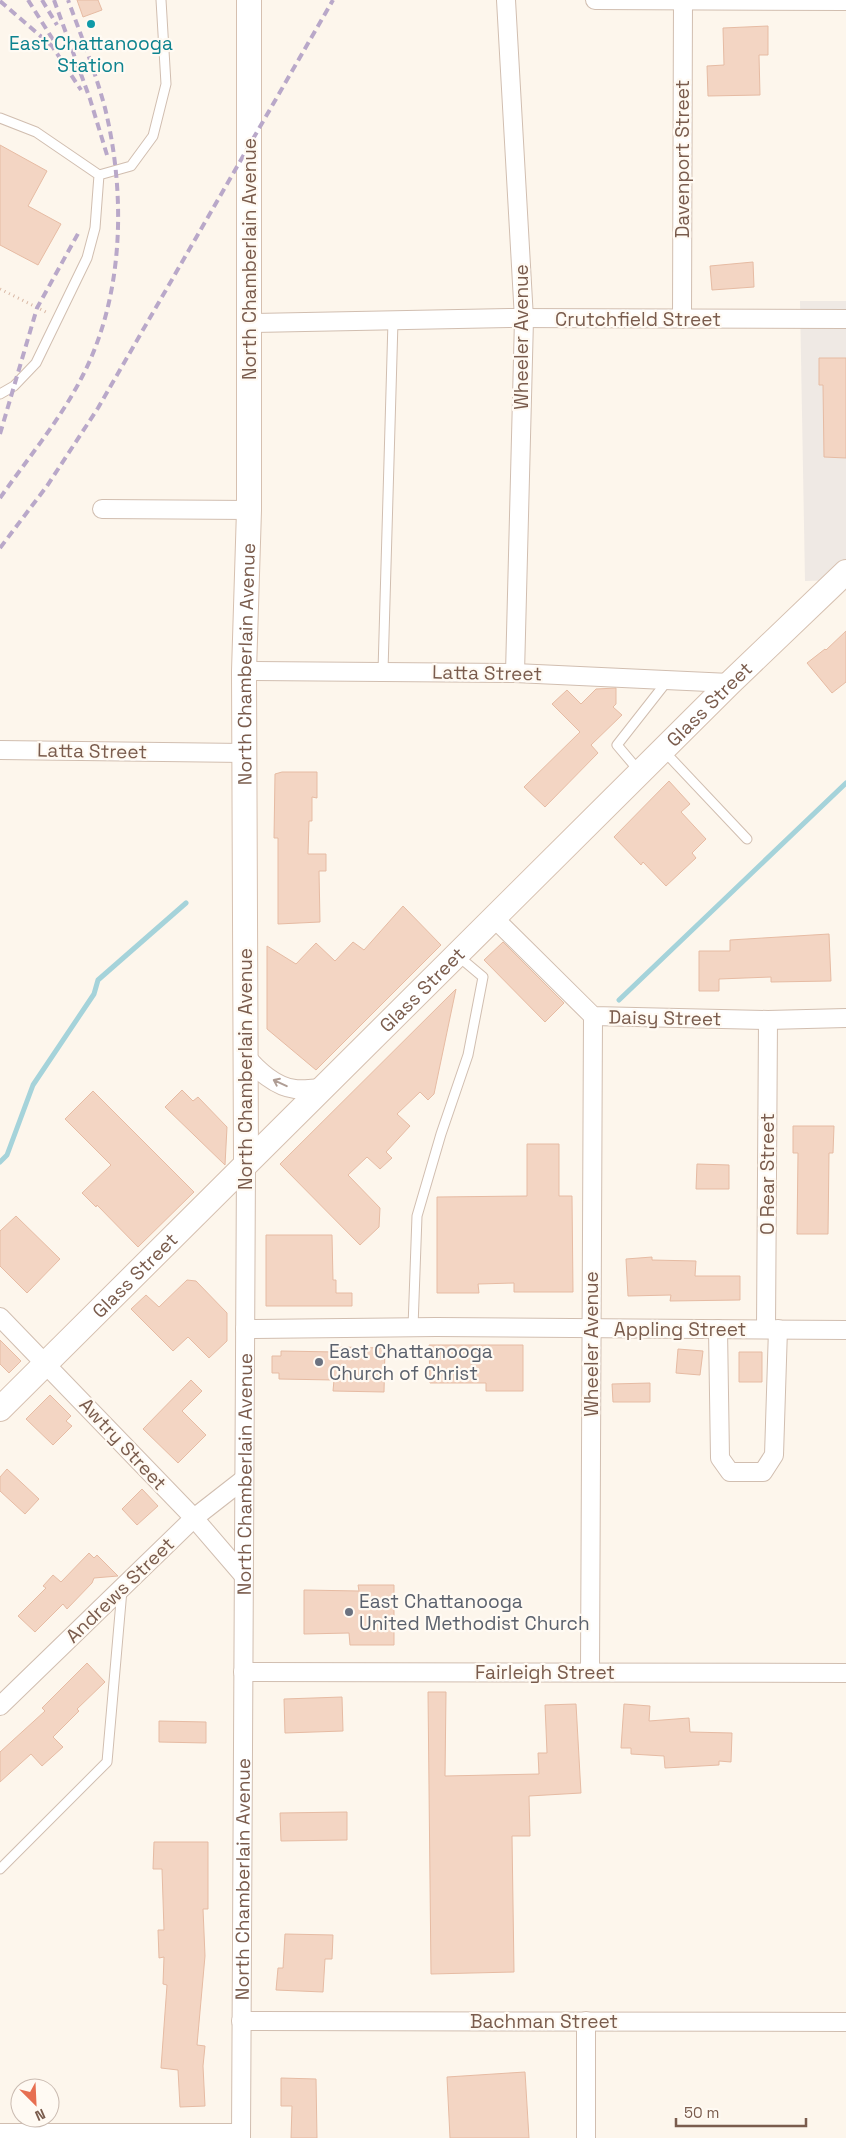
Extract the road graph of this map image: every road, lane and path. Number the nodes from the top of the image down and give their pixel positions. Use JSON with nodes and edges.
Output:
{"nodes":[{"id":1,"x":161,"y":0,"type":"edge"},
{"id":2,"x":249,"y":0,"type":"edge"},
{"id":3,"x":506,"y":0,"type":"edge"},
{"id":4,"x":595,"y":0,"type":"edge"},
{"id":5,"x":683,"y":1,"type":"edge"},
{"id":6,"x":846,"y":1,"type":"edge"},
{"id":7,"x":0,"y":118,"type":"edge"},
{"id":8,"x":99,"y":175,"type":"junction"},
{"id":9,"x":0,"y":289,"type":"edge"},
{"id":10,"x":32,"y":306,"type":"dead end"},
{"id":11,"x":524,"y":319,"type":"junction"},
{"id":12,"x":682,"y":319,"type":"junction"},
{"id":13,"x":846,"y":319,"type":"edge"},
{"id":14,"x":393,"y":321,"type":"junction"},
{"id":15,"x":250,"y":323,"type":"junction"},
{"id":16,"x":0,"y":394,"type":"edge"},
{"id":17,"x":102,"y":509,"type":"dead end"},
{"id":18,"x":249,"y":510,"type":"junction"},
{"id":19,"x":846,"y":572,"type":"edge"},
{"id":20,"x":244,"y":671,"type":"junction"},
{"id":21,"x":383,"y":672,"type":"junction"},
{"id":22,"x":515,"y":673,"type":"junction"},
{"id":23,"x":669,"y":680,"type":"junction"},
{"id":24,"x":730,"y":683,"type":"junction"},
{"id":25,"x":0,"y":750,"type":"edge"},
{"id":26,"x":664,"y":750,"type":"junction"},
{"id":27,"x":244,"y":753,"type":"junction"},
{"id":28,"x":640,"y":774,"type":"junction"},
{"id":29,"x":746,"y":838,"type":"dead end"},
{"id":30,"x":495,"y":919,"type":"junction"},
{"id":31,"x":458,"y":956,"type":"junction"},
{"id":32,"x":593,"y":1016,"type":"junction"},
{"id":33,"x":846,"y":1018,"type":"edge"},
{"id":34,"x":768,"y":1020,"type":"junction"},
{"id":35,"x":246,"y":1056,"type":"junction"},
{"id":36,"x":323,"y":1088,"type":"junction"},
{"id":37,"x":246,"y":1164,"type":"junction"},
{"id":38,"x":0,"y":1316,"type":"edge"},
{"id":39,"x":413,"y":1327,"type":"junction"},
{"id":40,"x":245,"y":1328,"type":"junction"},
{"id":41,"x":591,"y":1329,"type":"junction"},
{"id":42,"x":718,"y":1329,"type":"junction"},
{"id":43,"x":772,"y":1329,"type":"junction"},
{"id":44,"x":846,"y":1330,"type":"edge"},
{"id":45,"x":46,"y":1363,"type":"junction"},
{"id":46,"x":0,"y":1409,"type":"edge"},
{"id":47,"x":244,"y":1479,"type":"junction"},
{"id":48,"x":194,"y":1518,"type":"junction"},
{"id":49,"x":243,"y":1574,"type":"junction"},
{"id":50,"x":122,"y":1588,"type":"junction"},
{"id":51,"x":243,"y":1672,"type":"junction"},
{"id":52,"x":590,"y":1672,"type":"junction"},
{"id":53,"x":846,"y":1673,"type":"edge"},
{"id":54,"x":0,"y":1706,"type":"edge"},
{"id":55,"x":0,"y":1869,"type":"edge"},
{"id":56,"x":241,"y":2021,"type":"junction"},
{"id":57,"x":586,"y":2022,"type":"junction"},
{"id":58,"x":846,"y":2022,"type":"edge"},
{"id":59,"x":0,"y":2133,"type":"edge"},
{"id":60,"x":241,"y":2136,"type":"edge"},
{"id":61,"x":586,"y":2138,"type":"edge"}],
"edges":[{"from":1,"to":8,"type":"lane"},
{"from":2,"to":15,"type":"main road","name":"North Chamberlain Avenue"},
{"from":3,"to":11,"type":"street","name":"Wheeler Avenue"},
{"from":4,"to":5,"type":"street"},
{"from":5,"to":6,"type":"street"},
{"from":5,"to":12,"type":"street","name":"Davenport Street"},
{"from":7,"to":8,"type":"lane"},
{"from":8,"to":16,"type":"lane"},
{"from":9,"to":10,"type":"path"},
{"from":11,"to":12,"type":"street","name":"Crutchfield Street"},
{"from":11,"to":14,"type":"street","name":"Crutchfield Street"},
{"from":11,"to":22,"type":"street","name":"Wheeler Avenue"},
{"from":12,"to":13,"type":"street","name":"Crutchfield Street"},
{"from":14,"to":15,"type":"street","name":"Crutchfield Street"},
{"from":14,"to":21,"type":"lane"},
{"from":15,"to":18,"type":"main road","name":"North Chamberlain Avenue"},
{"from":17,"to":18,"type":"street"},
{"from":18,"to":20,"type":"main road","name":"North Chamberlain Avenue"},
{"from":19,"to":24,"type":"main road","name":"Glass Street"},
{"from":20,"to":21,"type":"street","name":"Latta Street"},
{"from":20,"to":27,"type":"main road","name":"North Chamberlain Avenue"},
{"from":21,"to":22,"type":"street","name":"Latta Street"},
{"from":22,"to":23,"type":"street","name":"Latta Street"},
{"from":23,"to":24,"type":"street","name":"Latta Street"},
{"from":23,"to":28,"type":"lane"},
{"from":24,"to":26,"type":"main road","name":"Glass Street"},
{"from":25,"to":27,"type":"street","name":"Latta Street"},
{"from":26,"to":28,"type":"main road","name":"Glass Street"},
{"from":26,"to":29,"type":"lane"},
{"from":27,"to":35,"type":"main road","name":"North Chamberlain Avenue"},
{"from":28,"to":30,"type":"main road","name":"Glass Street"},
{"from":30,"to":31,"type":"main road","name":"Glass Street"},
{"from":30,"to":32,"type":"street","name":"Daisy Street"},
{"from":31,"to":36,"type":"main road","name":"Glass Street"},
{"from":31,"to":39,"type":"lane"},
{"from":32,"to":34,"type":"street","name":"Daisy Street"},
{"from":32,"to":41,"type":"street","name":"Wheeler Avenue"},
{"from":33,"to":34,"type":"street","name":"Daisy Street"},
{"from":34,"to":43,"type":"street","name":"O Rear Street"},
{"from":36,"to":35,"type":"street","one_way":true},
{"from":35,"to":37,"type":"main road","name":"North Chamberlain Avenue"},
{"from":36,"to":37,"type":"main road","name":"Glass Street"},
{"from":37,"to":40,"type":"street","name":"North Chamberlain Avenue"},
{"from":37,"to":45,"type":"main road","name":"Glass Street"},
{"from":38,"to":45,"type":"street","name":"Awtry Street"},
{"from":39,"to":40,"type":"street","name":"Appling Street"},
{"from":39,"to":41,"type":"street","name":"Appling Street"},
{"from":40,"to":47,"type":"street","name":"North Chamberlain Avenue"},
{"from":41,"to":42,"type":"street","name":"Appling Street"},
{"from":41,"to":52,"type":"street","name":"Wheeler Avenue"},
{"from":42,"to":43,"type":"street","name":"Appling Street"},
{"from":42,"to":43,"type":"street","name":"O Rear Street"},
{"from":43,"to":44,"type":"street","name":"Appling Street"},
{"from":45,"to":46,"type":"main road","name":"Glass Street"},
{"from":45,"to":48,"type":"street","name":"Awtry Street"},
{"from":47,"to":48,"type":"street","name":"Andrews Street"},
{"from":47,"to":49,"type":"street","name":"North Chamberlain Avenue"},
{"from":48,"to":49,"type":"street","name":"Awtry Street"},
{"from":48,"to":50,"type":"street","name":"Andrews Street"},
{"from":49,"to":51,"type":"street","name":"North Chamberlain Avenue"},
{"from":50,"to":54,"type":"street","name":"Andrews Street"},
{"from":50,"to":55,"type":"lane"},
{"from":51,"to":52,"type":"street","name":"Fairleigh Street"},
{"from":51,"to":56,"type":"street","name":"North Chamberlain Avenue"},
{"from":52,"to":53,"type":"street","name":"Fairleigh Street"},
{"from":56,"to":57,"type":"street","name":"Bachman Street"},
{"from":56,"to":60,"type":"street","name":"North Chamberlain Avenue"},
{"from":57,"to":58,"type":"street","name":"Bachman Street"},
{"from":57,"to":61,"type":"street"},
{"from":59,"to":60,"type":"street"}]}
